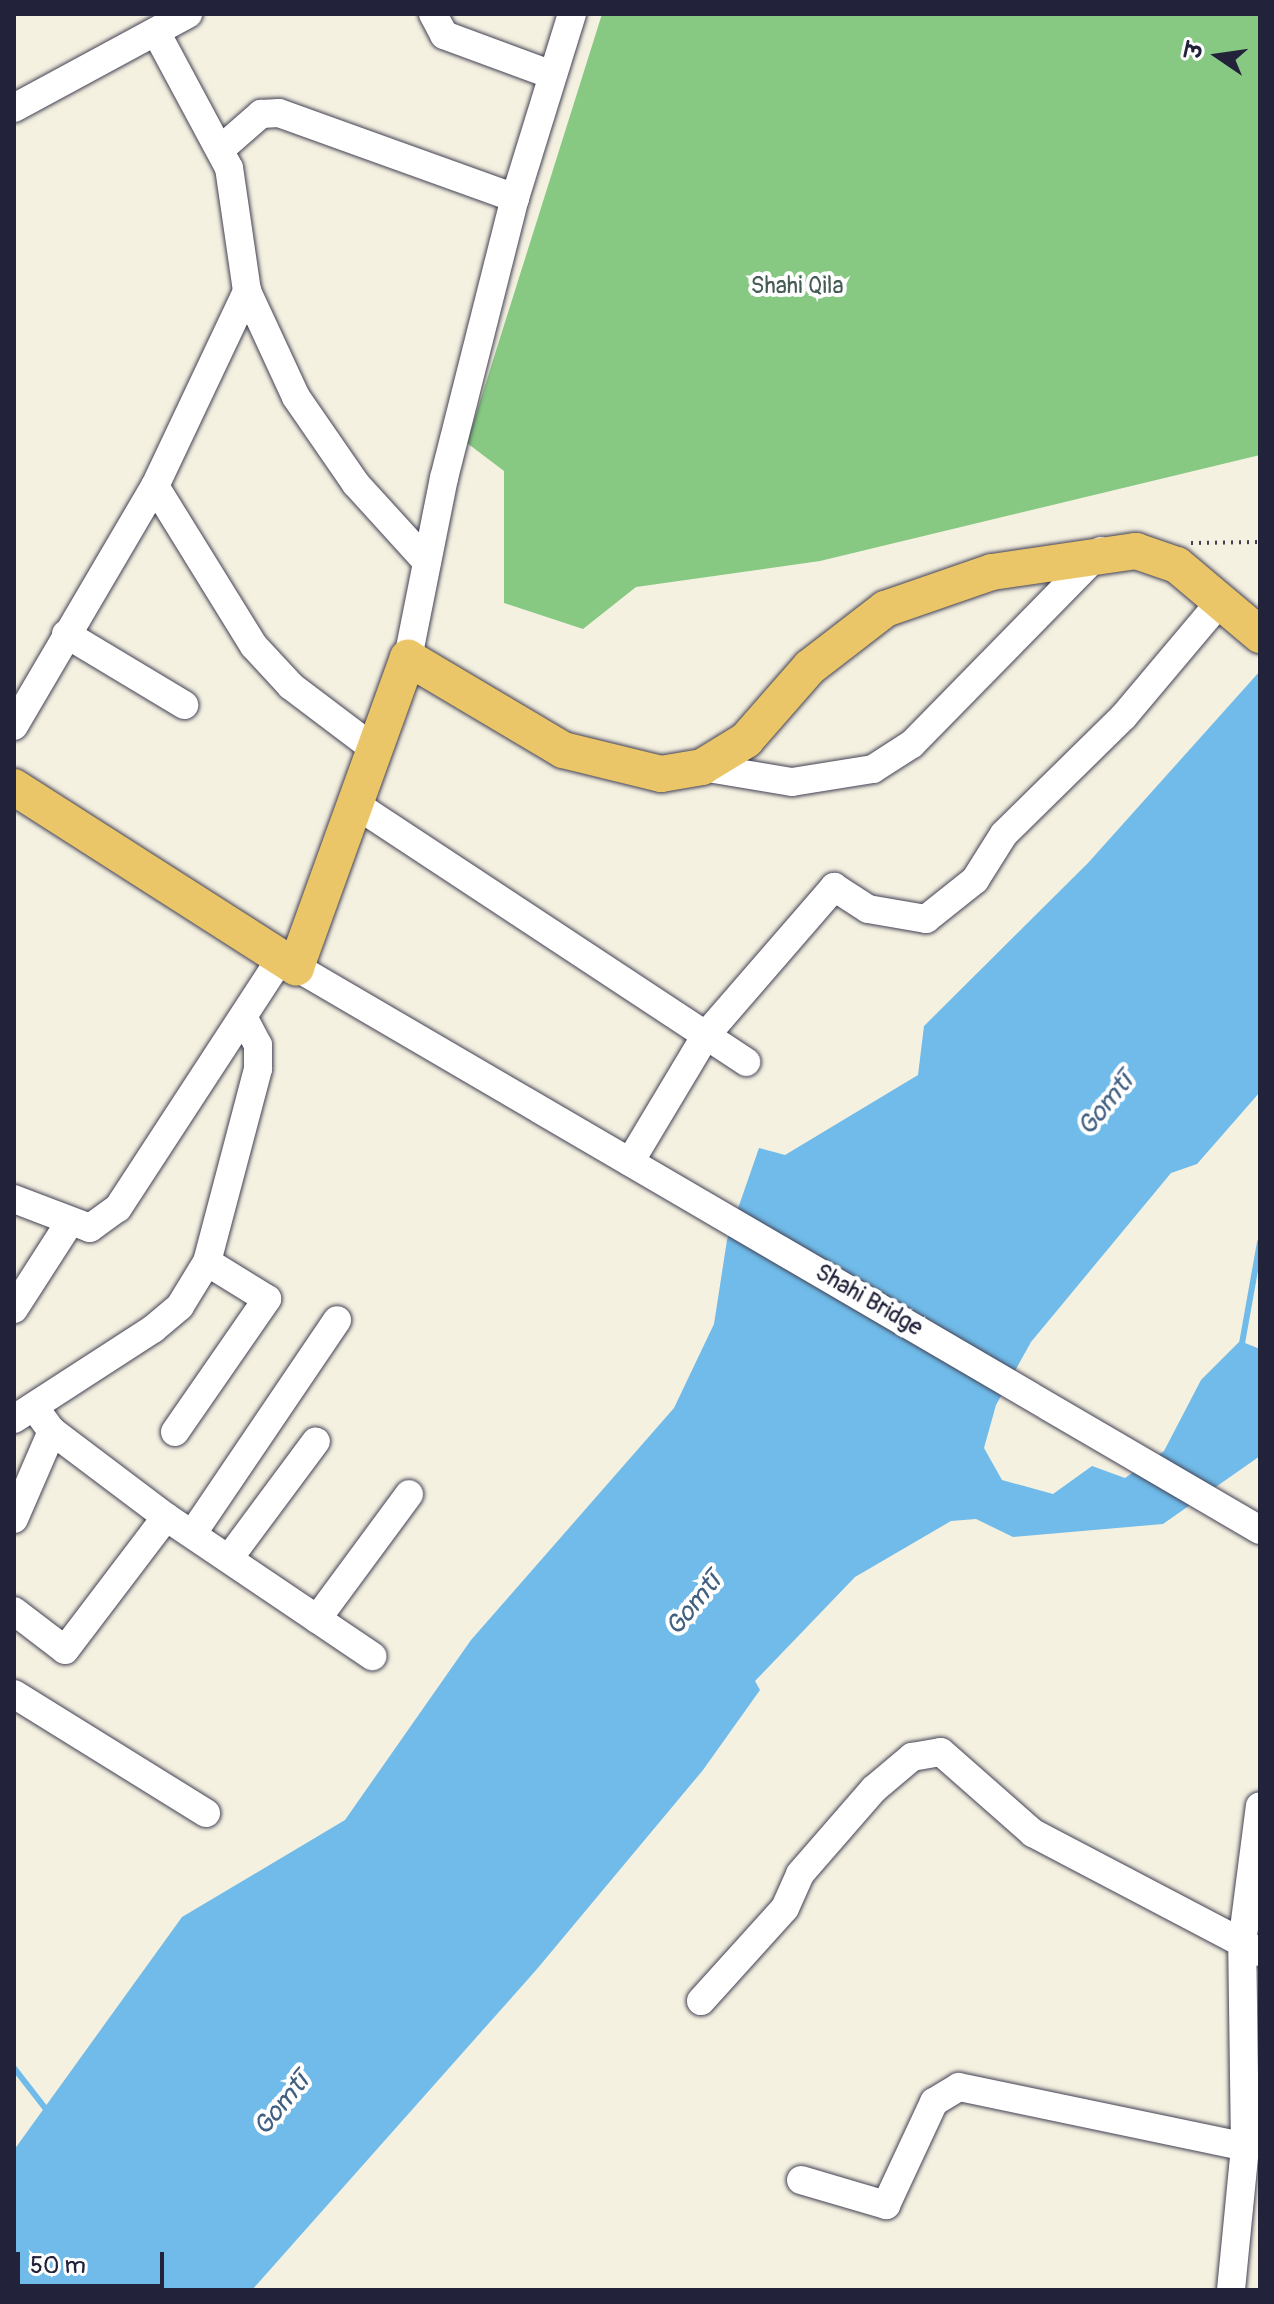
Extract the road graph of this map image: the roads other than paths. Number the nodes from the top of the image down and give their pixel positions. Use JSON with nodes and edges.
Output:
{"nodes":[{"id":1,"x":188,"y":14,"type":"edge"},
{"id":2,"x":433,"y":14,"type":"edge"},
{"id":3,"x":572,"y":14,"type":"edge"},
{"id":4,"x":156,"y":32,"type":"junction"},
{"id":5,"x":552,"y":75,"type":"junction"},
{"id":6,"x":14,"y":108,"type":"edge"},
{"id":7,"x":222,"y":148,"type":"junction"},
{"id":8,"x":515,"y":198,"type":"junction"},
{"id":9,"x":247,"y":291,"type":"junction"},
{"id":10,"x":155,"y":486,"type":"junction"},
{"id":11,"x":1101,"y":551,"type":"junction"},
{"id":12,"x":427,"y":562,"type":"junction"},
{"id":13,"x":1221,"y":601,"type":"junction"},
{"id":14,"x":1256,"y":631,"type":"edge"},
{"id":15,"x":66,"y":634,"type":"junction"},
{"id":16,"x":408,"y":658,"type":"junction"},
{"id":17,"x":184,"y":705,"type":"dead end"},
{"id":18,"x":14,"y":726,"type":"edge"},
{"id":19,"x":377,"y":751,"type":"junction"},
{"id":20,"x":702,"y":767,"type":"junction"},
{"id":21,"x":14,"y":787,"type":"edge"},
{"id":22,"x":358,"y":806,"type":"junction"},
{"id":23,"x":288,"y":962,"type":"junction"},
{"id":24,"x":245,"y":1021,"type":"junction"},
{"id":25,"x":706,"y":1035,"type":"junction"},
{"id":26,"x":746,"y":1062,"type":"dead end"},
{"id":27,"x":630,"y":1162,"type":"junction"},
{"id":28,"x":14,"y":1199,"type":"edge"},
{"id":29,"x":68,"y":1225,"type":"junction"},
{"id":30,"x":207,"y":1262,"type":"junction"},
{"id":31,"x":14,"y":1309,"type":"edge"},
{"id":32,"x":337,"y":1320,"type":"dead end"},
{"id":33,"x":34,"y":1419,"type":"edge"},
{"id":34,"x":175,"y":1432,"type":"dead end"},
{"id":35,"x":316,"y":1441,"type":"dead end"},
{"id":36,"x":409,"y":1494,"type":"dead end"},
{"id":37,"x":166,"y":1517,"type":"junction"},
{"id":38,"x":14,"y":1519,"type":"edge"},
{"id":39,"x":1260,"y":1530,"type":"edge"},
{"id":40,"x":193,"y":1533,"type":"junction"},
{"id":41,"x":230,"y":1557,"type":"junction"},
{"id":42,"x":14,"y":1611,"type":"edge"},
{"id":43,"x":317,"y":1619,"type":"junction"},
{"id":44,"x":372,"y":1656,"type":"dead end"},
{"id":45,"x":14,"y":1694,"type":"edge"},
{"id":46,"x":1260,"y":1806,"type":"edge"},
{"id":47,"x":206,"y":1813,"type":"dead end"},
{"id":48,"x":1251,"y":1948,"type":"edge"},
{"id":49,"x":701,"y":2001,"type":"dead end"},
{"id":50,"x":1245,"y":2147,"type":"junction"},
{"id":51,"x":801,"y":2180,"type":"dead end"},
{"id":52,"x":1231,"y":2290,"type":"edge"}],
"edges":[{"from":1,"to":4,"type":"street"},
{"from":2,"to":5,"type":"street"},
{"from":3,"to":5,"type":"street"},
{"from":4,"to":6,"type":"street"},
{"from":4,"to":7,"type":"street"},
{"from":5,"to":8,"type":"street"},
{"from":7,"to":8,"type":"street"},
{"from":7,"to":9,"type":"street"},
{"from":8,"to":12,"type":"street"},
{"from":9,"to":10,"type":"street"},
{"from":9,"to":12,"type":"street"},
{"from":10,"to":15,"type":"street"},
{"from":10,"to":19,"type":"street"},
{"from":11,"to":13,"type":"main road"},
{"from":11,"to":20,"type":"main road"},
{"from":11,"to":20,"type":"street"},
{"from":12,"to":16,"type":"street"},
{"from":13,"to":14,"type":"main road"},
{"from":13,"to":25,"type":"street"},
{"from":15,"to":17,"type":"street"},
{"from":15,"to":18,"type":"street"},
{"from":16,"to":19,"type":"main road"},
{"from":16,"to":20,"type":"main road"},
{"from":19,"to":22,"type":"main road"},
{"from":21,"to":23,"type":"main road"},
{"from":22,"to":23,"type":"main road"},
{"from":22,"to":25,"type":"street"},
{"from":23,"to":24,"type":"street"},
{"from":23,"to":27,"type":"street","name":"Shahi Bridge"},
{"from":24,"to":29,"type":"street"},
{"from":24,"to":30,"type":"street"},
{"from":25,"to":26,"type":"street"},
{"from":25,"to":27,"type":"street"},
{"from":27,"to":39,"type":"street","name":"Shahi Bridge"},
{"from":28,"to":29,"type":"street"},
{"from":29,"to":31,"type":"street"},
{"from":30,"to":33,"type":"street"},
{"from":30,"to":34,"type":"street"},
{"from":32,"to":40,"type":"street"},
{"from":33,"to":37,"type":"street"},
{"from":33,"to":38,"type":"street"},
{"from":35,"to":41,"type":"street"},
{"from":36,"to":43,"type":"street"},
{"from":37,"to":40,"type":"street"},
{"from":37,"to":42,"type":"street"},
{"from":40,"to":41,"type":"street"},
{"from":41,"to":43,"type":"street"},
{"from":43,"to":44,"type":"street"},
{"from":45,"to":47,"type":"street"},
{"from":46,"to":48,"type":"street"},
{"from":48,"to":49,"type":"street"},
{"from":48,"to":50,"type":"street"},
{"from":50,"to":51,"type":"street"},
{"from":50,"to":52,"type":"street"}]}
